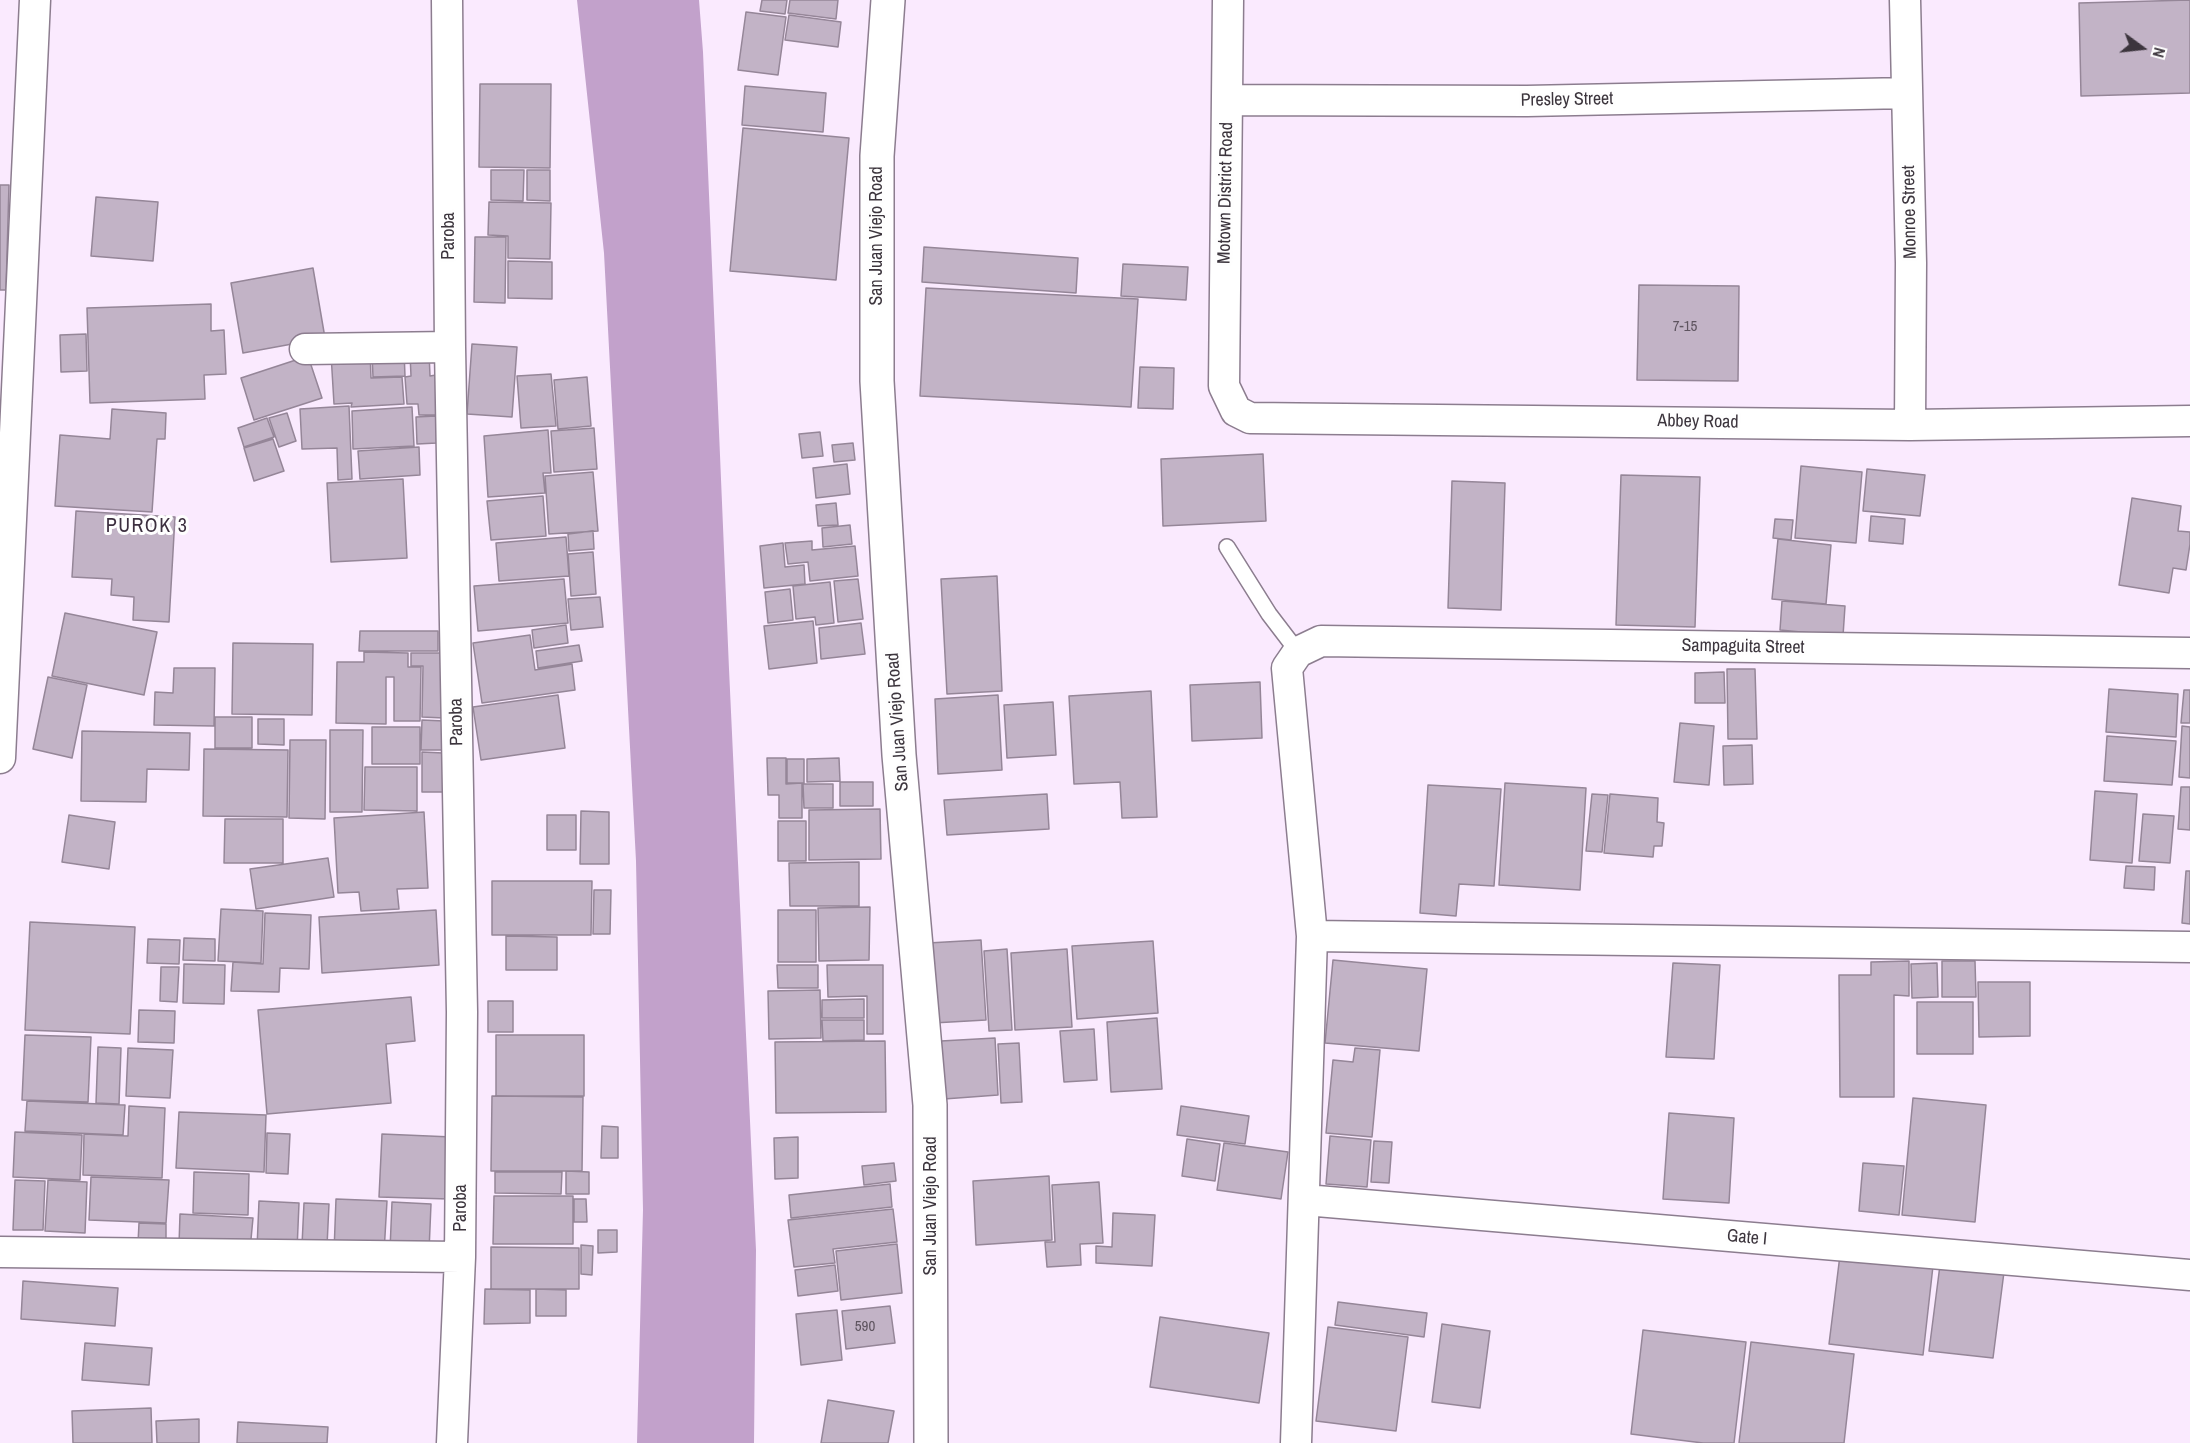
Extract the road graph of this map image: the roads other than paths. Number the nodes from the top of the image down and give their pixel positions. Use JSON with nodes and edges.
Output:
{"nodes":[{"id":1,"x":35,"y":0,"type":"edge"},
{"id":2,"x":447,"y":0,"type":"edge"},
{"id":3,"x":888,"y":0,"type":"edge"},
{"id":4,"x":1228,"y":0,"type":"edge"},
{"id":5,"x":1905,"y":0,"type":"edge"},
{"id":6,"x":1907,"y":93,"type":"junction"},
{"id":7,"x":1227,"y":100,"type":"junction"},
{"id":8,"x":450,"y":346,"type":"junction"},
{"id":9,"x":305,"y":349,"type":"dead end"},
{"id":10,"x":1224,"y":386,"type":"joint"},
{"id":11,"x":2190,"y":421,"type":"edge"},
{"id":12,"x":1910,"y":425,"type":"junction"},
{"id":13,"x":1227,"y":547,"type":"dead end"},
{"id":14,"x":1298,"y":652,"type":"junction"},
{"id":15,"x":2190,"y":653,"type":"edge"},
{"id":16,"x":0,"y":756,"type":"edge"},
{"id":17,"x":1312,"y":936,"type":"junction"},
{"id":18,"x":2190,"y":947,"type":"edge"},
{"id":19,"x":1305,"y":1200,"type":"junction"},
{"id":20,"x":0,"y":1252,"type":"edge"},
{"id":21,"x":460,"y":1257,"type":"junction"},
{"id":22,"x":2190,"y":1275,"type":"edge"},
{"id":23,"x":452,"y":1443,"type":"edge"},
{"id":24,"x":931,"y":1443,"type":"edge"},
{"id":25,"x":1296,"y":1443,"type":"edge"}],
"edges":[{"from":1,"to":16,"type":"street"},
{"from":2,"to":8,"type":"street","name":"Paroba"},
{"from":3,"to":24,"type":"street","name":"San Juan Viejo Road"},
{"from":4,"to":7,"type":"street","name":"Motown District Road"},
{"from":5,"to":6,"type":"street","name":"Monroe Street"},
{"from":6,"to":7,"type":"street","name":"Presley Street"},
{"from":6,"to":12,"type":"street","name":"Monroe Street"},
{"from":7,"to":10,"type":"street","name":"Motown District Road"},
{"from":8,"to":9,"type":"street"},
{"from":8,"to":21,"type":"street","name":"Paroba"},
{"from":10,"to":12,"type":"street","name":"Abbey Road"},
{"from":11,"to":12,"type":"street","name":"Abbey Road"},
{"from":13,"to":14,"type":"lane"},
{"from":14,"to":15,"type":"street","name":"Sampaguita Street"},
{"from":14,"to":17,"type":"street"},
{"from":17,"to":18,"type":"street"},
{"from":17,"to":19,"type":"street"},
{"from":19,"to":22,"type":"street","name":"Gate I"},
{"from":19,"to":25,"type":"street"},
{"from":20,"to":21,"type":"street"},
{"from":21,"to":23,"type":"street","name":"Paroba"}]}
